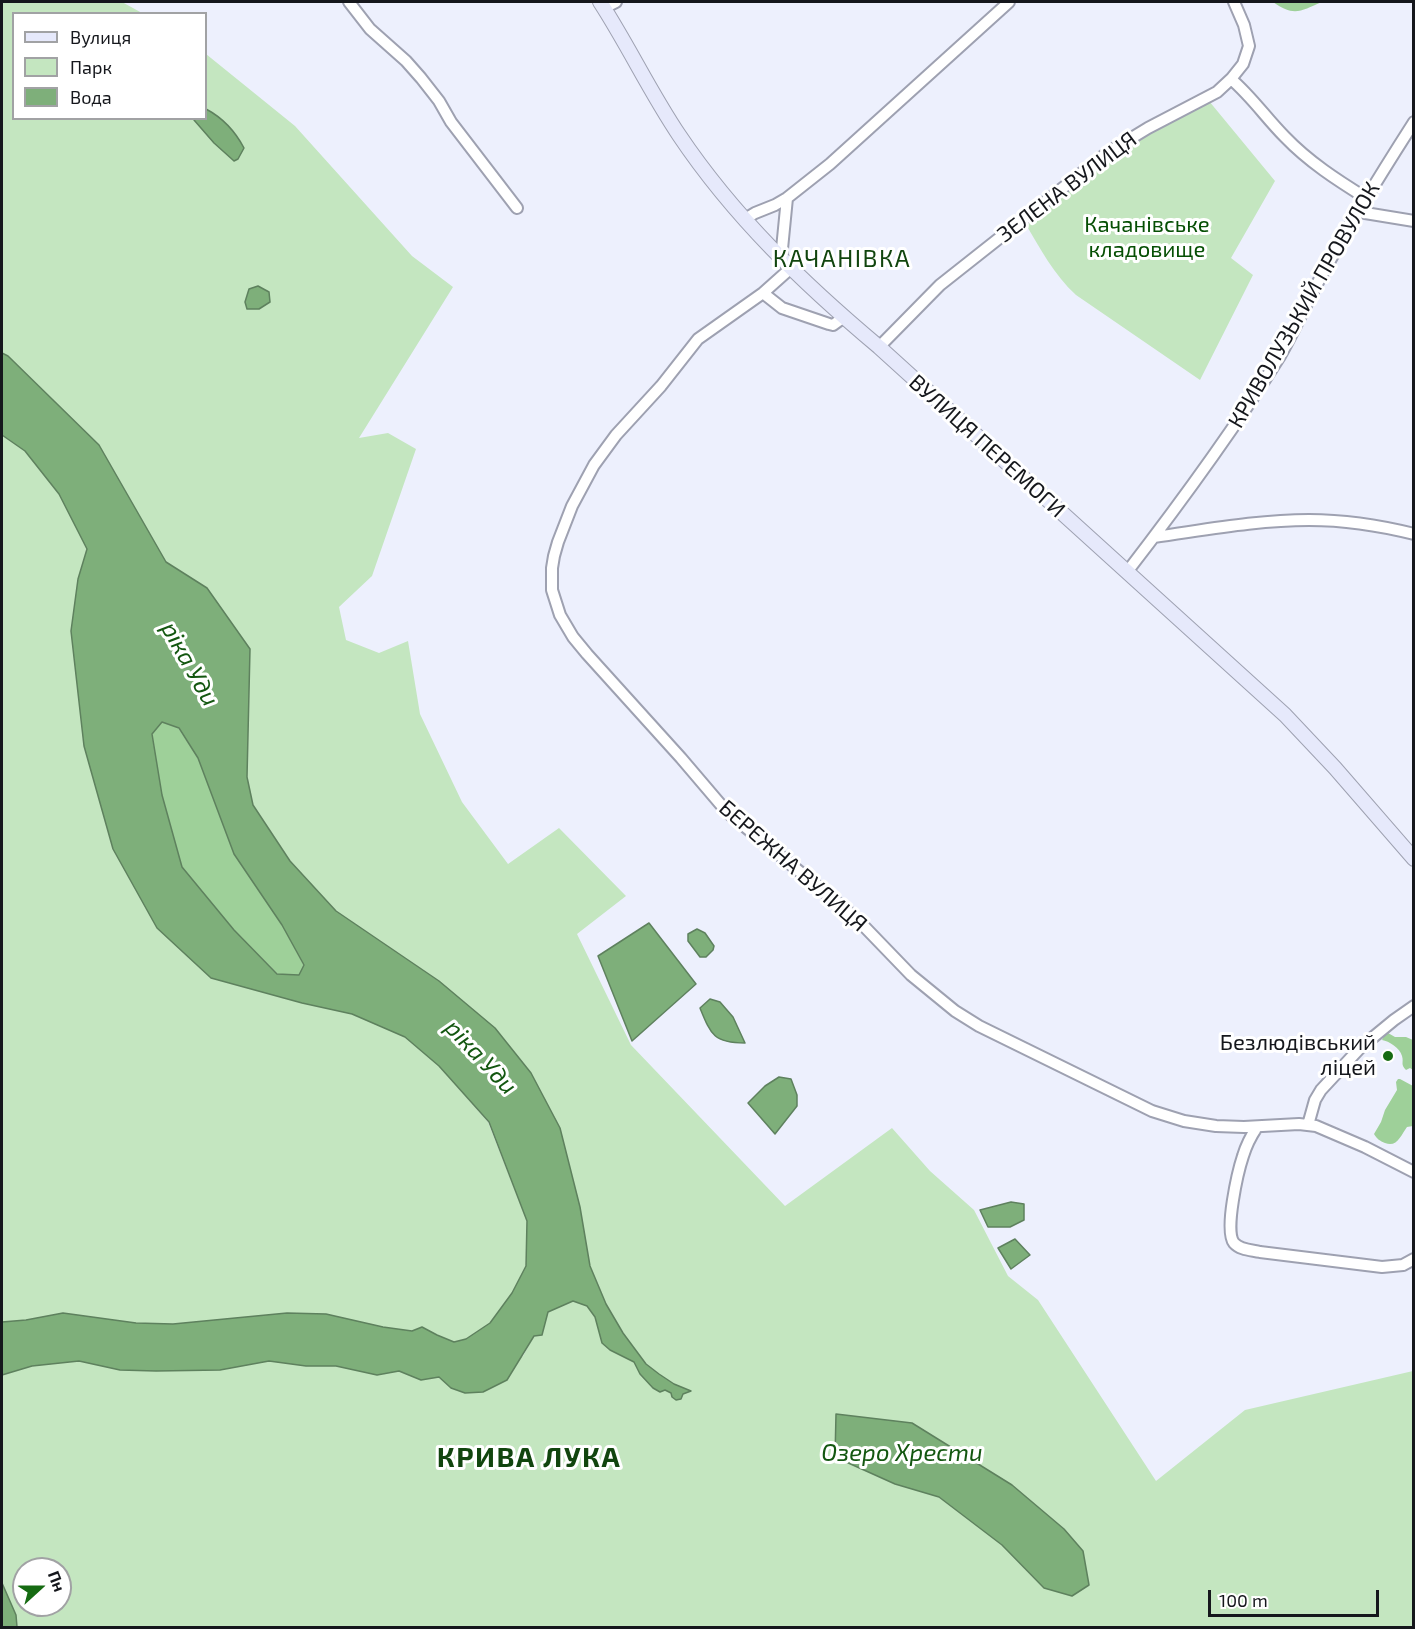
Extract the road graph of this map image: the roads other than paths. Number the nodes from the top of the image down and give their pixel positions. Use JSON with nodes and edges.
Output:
{"nodes":[{"id":1,"x":349,"y":2,"type":"edge"},
{"id":2,"x":1009,"y":2,"type":"edge"},
{"id":3,"x":1234,"y":2,"type":"edge"},
{"id":4,"x":606,"y":4,"type":"edge"},
{"id":5,"x":1231,"y":80,"type":"junction"},
{"id":6,"x":1413,"y":122,"type":"edge"},
{"id":7,"x":787,"y":198,"type":"junction"},
{"id":8,"x":1366,"y":198,"type":"junction"},
{"id":9,"x":517,"y":208,"type":"dead end"},
{"id":10,"x":1359,"y":212,"type":"junction"},
{"id":11,"x":745,"y":219,"type":"junction"},
{"id":12,"x":1413,"y":221,"type":"edge"},
{"id":13,"x":786,"y":263,"type":"junction"},
{"id":14,"x":763,"y":293,"type":"junction"},
{"id":15,"x":844,"y":317,"type":"junction"},
{"id":16,"x":879,"y":347,"type":"junction"},
{"id":17,"x":1413,"y":534,"type":"edge"},
{"id":18,"x":1154,"y":537,"type":"junction"},
{"id":19,"x":1127,"y":572,"type":"junction"},
{"id":20,"x":1413,"y":859,"type":"edge"},
{"id":21,"x":1413,"y":1006,"type":"edge"},
{"id":22,"x":1308,"y":1125,"type":"junction"},
{"id":23,"x":1257,"y":1127,"type":"junction"},
{"id":24,"x":1413,"y":1172,"type":"edge"},
{"id":25,"x":1413,"y":1259,"type":"edge"}],
"edges":[{"from":1,"to":9,"type":"street"},
{"from":2,"to":7,"type":"street"},
{"from":3,"to":5,"type":"street","name":"ЗЕЛЕНА ВУЛИЦЯ"},
{"from":4,"to":11,"type":"street","name":"ВУЛИЦЯ ПЕРЕМОГИ"},
{"from":5,"to":8,"type":"street"},
{"from":5,"to":16,"type":"street","name":"ЗЕЛЕНА ВУЛИЦЯ"},
{"from":6,"to":8,"type":"street","name":"КРИВОЛУЗЬКИЙ ПРОВУЛОК"},
{"from":7,"to":11,"type":"street"},
{"from":7,"to":13,"type":"street"},
{"from":8,"to":10,"type":"street","name":"КРИВОЛУЗЬКИЙ ПРОВУЛОК"},
{"from":10,"to":12,"type":"street"},
{"from":10,"to":18,"type":"street","name":"КРИВОЛУЗЬКИЙ ПРОВУЛОК"},
{"from":11,"to":13,"type":"street","name":"ВУЛИЦЯ ПЕРЕМОГИ"},
{"from":13,"to":14,"type":"street","name":"БЕРЕЖНА ВУЛИЦЯ"},
{"from":13,"to":15,"type":"street","name":"ВУЛИЦЯ ПЕРЕМОГИ"},
{"from":14,"to":15,"type":"street"},
{"from":14,"to":23,"type":"street","name":"БЕРЕЖНА ВУЛИЦЯ"},
{"from":15,"to":16,"type":"street","name":"ВУЛИЦЯ ПЕРЕМОГИ"},
{"from":16,"to":19,"type":"street","name":"ВУЛИЦЯ ПЕРЕМОГИ"},
{"from":17,"to":18,"type":"street"},
{"from":18,"to":19,"type":"street","name":"КРИВОЛУЗЬКИЙ ПРОВУЛОК"},
{"from":19,"to":20,"type":"street","name":"ВУЛИЦЯ ПЕРЕМОГИ"},
{"from":21,"to":22,"type":"street"},
{"from":22,"to":23,"type":"street","name":"БЕРЕЖНА ВУЛИЦЯ"},
{"from":22,"to":24,"type":"street","name":"БЕРЕЖНА ВУЛИЦЯ"},
{"from":23,"to":25,"type":"street"}]}
